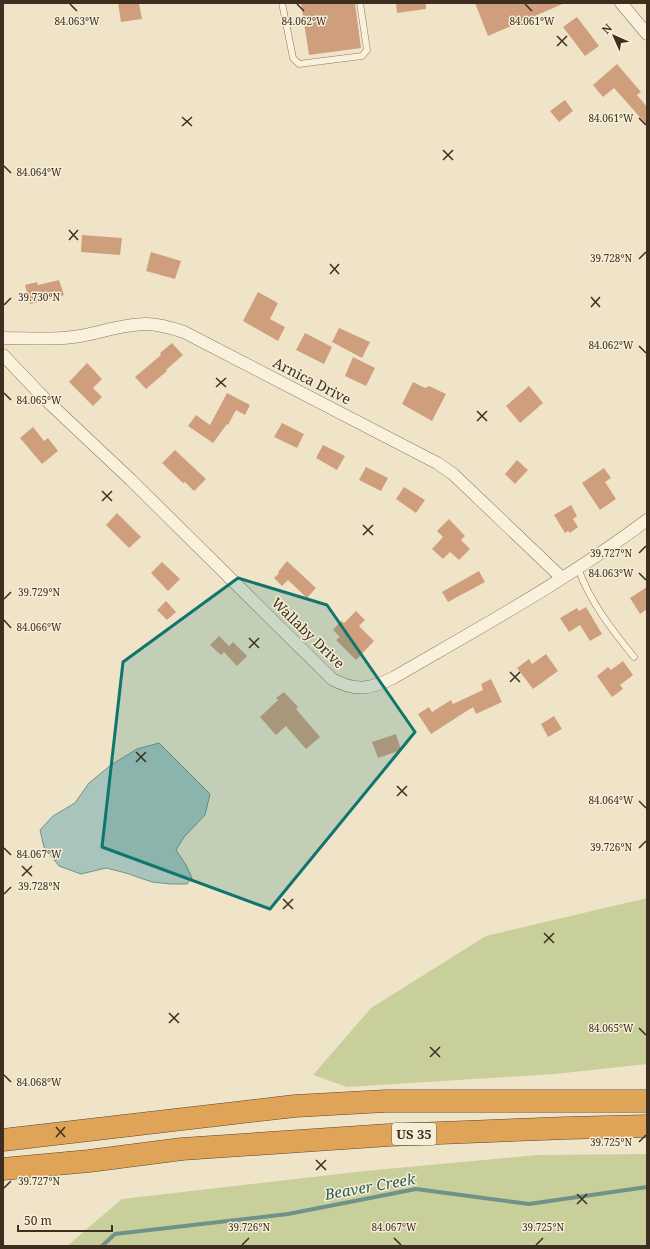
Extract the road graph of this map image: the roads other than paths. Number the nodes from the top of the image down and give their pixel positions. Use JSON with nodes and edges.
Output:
{"nodes":[{"id":1,"x":282,"y":3,"type":"edge"},
{"id":2,"x":360,"y":3,"type":"edge"},
{"id":3,"x":621,"y":3,"type":"edge"},
{"id":4,"x":647,"y":34,"type":"edge"},
{"id":5,"x":3,"y":338,"type":"edge"},
{"id":6,"x":3,"y":355,"type":"edge"},
{"id":7,"x":647,"y":520,"type":"edge"},
{"id":8,"x":578,"y":568,"type":"junction"},
{"id":9,"x":562,"y":578,"type":"junction"},
{"id":10,"x":634,"y":657,"type":"dead end"},
{"id":11,"x":647,"y":1101,"type":"edge"},
{"id":12,"x":647,"y":1126,"type":"edge"},
{"id":13,"x":3,"y":1140,"type":"edge"},
{"id":14,"x":3,"y":1169,"type":"edge"}],
"edges":[{"from":1,"to":2,"type":"lane"},
{"from":3,"to":4,"type":"street"},
{"from":5,"to":9,"type":"street","name":"Arnica Drive"},
{"from":6,"to":9,"type":"street","name":"Wallaby Drive"},
{"from":7,"to":8,"type":"street","name":"Wallaby Drive"},
{"from":8,"to":9,"type":"street","name":"Wallaby Drive"},
{"from":8,"to":10,"type":"lane"},
{"from":11,"to":13,"type":"highway"},
{"from":12,"to":14,"type":"highway","number":"US 35"}]}
